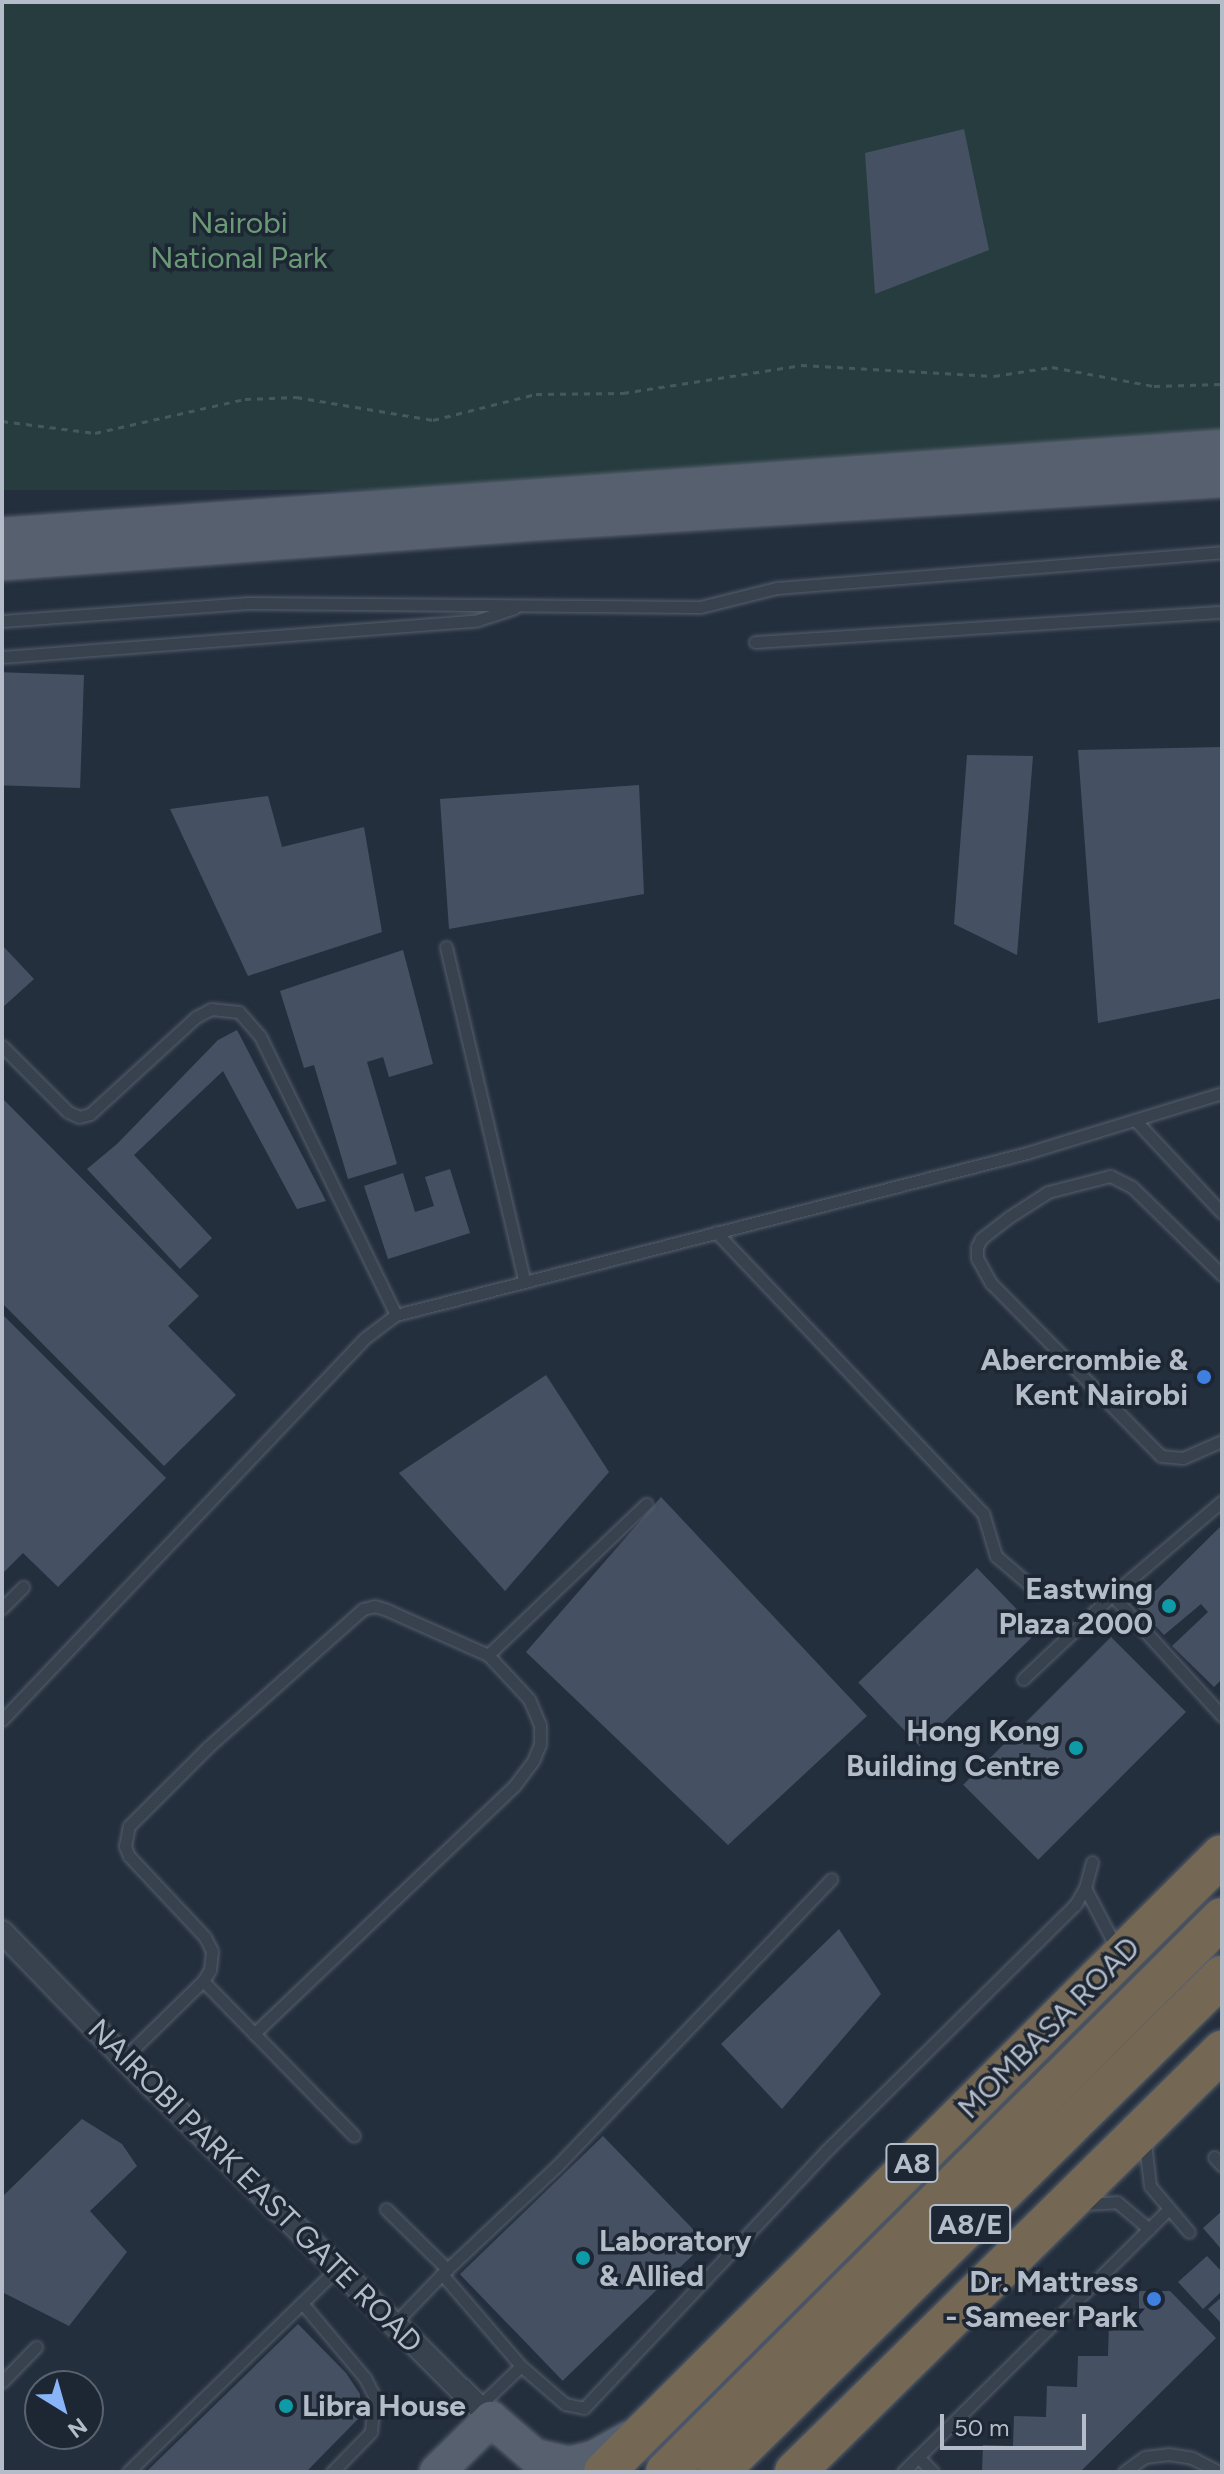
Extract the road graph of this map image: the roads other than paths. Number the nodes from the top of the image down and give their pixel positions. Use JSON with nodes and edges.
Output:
{"nodes":[{"id":1,"x":1222,"y":447,"type":"edge"},
{"id":2,"x":1222,"y":480,"type":"edge"},
{"id":3,"x":2,"y":535,"type":"edge"},
{"id":4,"x":1222,"y":552,"type":"edge"},
{"id":5,"x":2,"y":563,"type":"edge"},
{"id":6,"x":517,"y":607,"type":"junction"},
{"id":7,"x":1222,"y":612,"type":"edge"},
{"id":8,"x":2,"y":621,"type":"edge"},
{"id":9,"x":755,"y":642,"type":"dead end"},
{"id":10,"x":2,"y":657,"type":"edge"},
{"id":11,"x":446,"y":947,"type":"dead end"},
{"id":12,"x":2,"y":1046,"type":"edge"},
{"id":13,"x":1222,"y":1093,"type":"edge"},
{"id":14,"x":1135,"y":1120,"type":"junction"},
{"id":15,"x":1221,"y":1211,"type":"edge"},
{"id":16,"x":716,"y":1232,"type":"junction"},
{"id":17,"x":1222,"y":1275,"type":"edge"},
{"id":18,"x":524,"y":1280,"type":"junction"},
{"id":19,"x":396,"y":1315,"type":"junction"},
{"id":20,"x":1222,"y":1441,"type":"edge"},
{"id":21,"x":1222,"y":1501,"type":"edge"},
{"id":22,"x":646,"y":1504,"type":"dead end"},
{"id":23,"x":23,"y":1587,"type":"dead end"},
{"id":24,"x":1039,"y":1593,"type":"dead end"},
{"id":25,"x":1112,"y":1595,"type":"junction"},
{"id":26,"x":2,"y":1608,"type":"edge"},
{"id":27,"x":488,"y":1655,"type":"junction"},
{"id":28,"x":1023,"y":1679,"type":"dead end"},
{"id":29,"x":1222,"y":1716,"type":"edge"},
{"id":30,"x":2,"y":1720,"type":"edge"},
{"id":31,"x":1222,"y":1855,"type":"edge"},
{"id":32,"x":1092,"y":1862,"type":"dead end"},
{"id":33,"x":831,"y":1879,"type":"dead end"},
{"id":34,"x":1085,"y":1888,"type":"junction"},
{"id":35,"x":1222,"y":1918,"type":"edge"},
{"id":36,"x":2,"y":1932,"type":"edge"},
{"id":37,"x":1122,"y":1957,"type":"junction"},
{"id":38,"x":1222,"y":1976,"type":"edge"},
{"id":39,"x":203,"y":1981,"type":"junction"},
{"id":40,"x":254,"y":2034,"type":"junction"},
{"id":41,"x":1222,"y":2051,"type":"edge"},
{"id":42,"x":124,"y":2058,"type":"junction"},
{"id":43,"x":1145,"y":2127,"type":"junction"},
{"id":44,"x":354,"y":2136,"type":"dead end"},
{"id":45,"x":1066,"y":2204,"type":"junction"},
{"id":46,"x":386,"y":2209,"type":"dead end"},
{"id":47,"x":1168,"y":2210,"type":"junction"},
{"id":48,"x":1149,"y":2229,"type":"junction"},
{"id":49,"x":1189,"y":2232,"type":"dead end"},
{"id":50,"x":338,"y":2268,"type":"junction"},
{"id":51,"x":444,"y":2271,"type":"junction"},
{"id":52,"x":302,"y":2303,"type":"junction"},
{"id":53,"x":394,"y":2324,"type":"junction"},
{"id":54,"x":36,"y":2347,"type":"dead end"},
{"id":55,"x":521,"y":2366,"type":"junction"},
{"id":56,"x":2,"y":2382,"type":"edge"},
{"id":57,"x":484,"y":2413,"type":"junction"},
{"id":58,"x":641,"y":2433,"type":"junction"},
{"id":59,"x":918,"y":2457,"type":"junction"},
{"id":60,"x":536,"y":2464,"type":"edge"},
{"id":61,"x":128,"y":2472,"type":"edge"},
{"id":62,"x":332,"y":2472,"type":"edge"},
{"id":63,"x":437,"y":2472,"type":"edge"},
{"id":64,"x":604,"y":2472,"type":"edge"},
{"id":65,"x":666,"y":2472,"type":"edge"},
{"id":66,"x":718,"y":2472,"type":"edge"},
{"id":67,"x":795,"y":2472,"type":"edge"},
{"id":68,"x":903,"y":2472,"type":"edge"},
{"id":69,"x":933,"y":2472,"type":"edge"},
{"id":70,"x":1124,"y":2472,"type":"edge"},
{"id":71,"x":1220,"y":2472,"type":"edge"}],
"edges":[{"from":1,"to":3,"type":"main road"},
{"from":2,"to":5,"type":"main road"},
{"from":4,"to":6,"type":"lane"},
{"from":6,"to":8,"type":"lane"},
{"from":6,"to":10,"type":"lane"},
{"from":7,"to":9,"type":"lane"},
{"from":11,"to":18,"type":"lane"},
{"from":12,"to":19,"type":"lane"},
{"from":13,"to":14,"type":"lane"},
{"from":14,"to":15,"type":"lane"},
{"from":14,"to":16,"type":"lane"},
{"from":16,"to":18,"type":"lane"},
{"from":16,"to":24,"type":"lane"},
{"from":17,"to":20,"type":"lane"},
{"from":18,"to":19,"type":"lane"},
{"from":19,"to":30,"type":"lane"},
{"from":21,"to":25,"type":"lane"},
{"from":22,"to":27,"type":"lane"},
{"from":23,"to":26,"type":"lane"},
{"from":25,"to":28,"type":"lane"},
{"from":25,"to":29,"type":"lane"},
{"from":27,"to":39,"type":"lane"},
{"from":27,"to":40,"type":"lane"},
{"from":31,"to":37,"type":"highway","name":"MOMBASA ROAD","number":"A8"},
{"from":32,"to":34,"type":"lane"},
{"from":33,"to":51,"type":"lane"},
{"from":34,"to":37,"type":"lane"},
{"from":34,"to":55,"type":"lane"},
{"from":35,"to":65,"type":"highway","number":"A8/E"},
{"from":36,"to":42,"type":"street","name":"NAIROBI PARK EAST GATE ROAD"},
{"from":37,"to":58,"type":"highway","name":"MOMBASA ROAD","number":"A8"},
{"from":38,"to":66,"type":"highway","number":"A8/E"},
{"from":39,"to":40,"type":"lane"},
{"from":39,"to":42,"type":"lane"},
{"from":40,"to":44,"type":"lane"},
{"from":41,"to":43,"type":"highway"},
{"from":42,"to":50,"type":"street","name":"NAIROBI PARK EAST GATE ROAD"},
{"from":43,"to":45,"type":"highway"},
{"from":43,"to":47,"type":"lane"},
{"from":45,"to":48,"type":"lane"},
{"from":45,"to":67,"type":"highway"},
{"from":46,"to":51,"type":"lane"},
{"from":47,"to":48,"type":"lane"},
{"from":47,"to":49,"type":"lane"},
{"from":48,"to":59,"type":"lane"},
{"from":50,"to":52,"type":"lane"},
{"from":50,"to":53,"type":"street","name":"NAIROBI PARK EAST GATE ROAD"},
{"from":51,"to":53,"type":"lane"},
{"from":51,"to":55,"type":"lane"},
{"from":52,"to":61,"type":"lane"},
{"from":52,"to":62,"type":"lane"},
{"from":53,"to":57,"type":"street","name":"NAIROBI PARK EAST GATE ROAD"},
{"from":54,"to":56,"type":"lane"},
{"from":55,"to":57,"type":"lane"},
{"from":57,"to":60,"type":"main road","name":"NAIROBI PARK EAST GATE ROAD"},
{"from":57,"to":63,"type":"main road"},
{"from":58,"to":60,"type":"main road","name":"NAIROBI PARK EAST GATE ROAD"},
{"from":58,"to":64,"type":"highway","name":"MOMBASA ROAD","number":"A8"},
{"from":59,"to":68,"type":"lane"},
{"from":59,"to":69,"type":"lane"},
{"from":70,"to":71,"type":"lane"}]}
